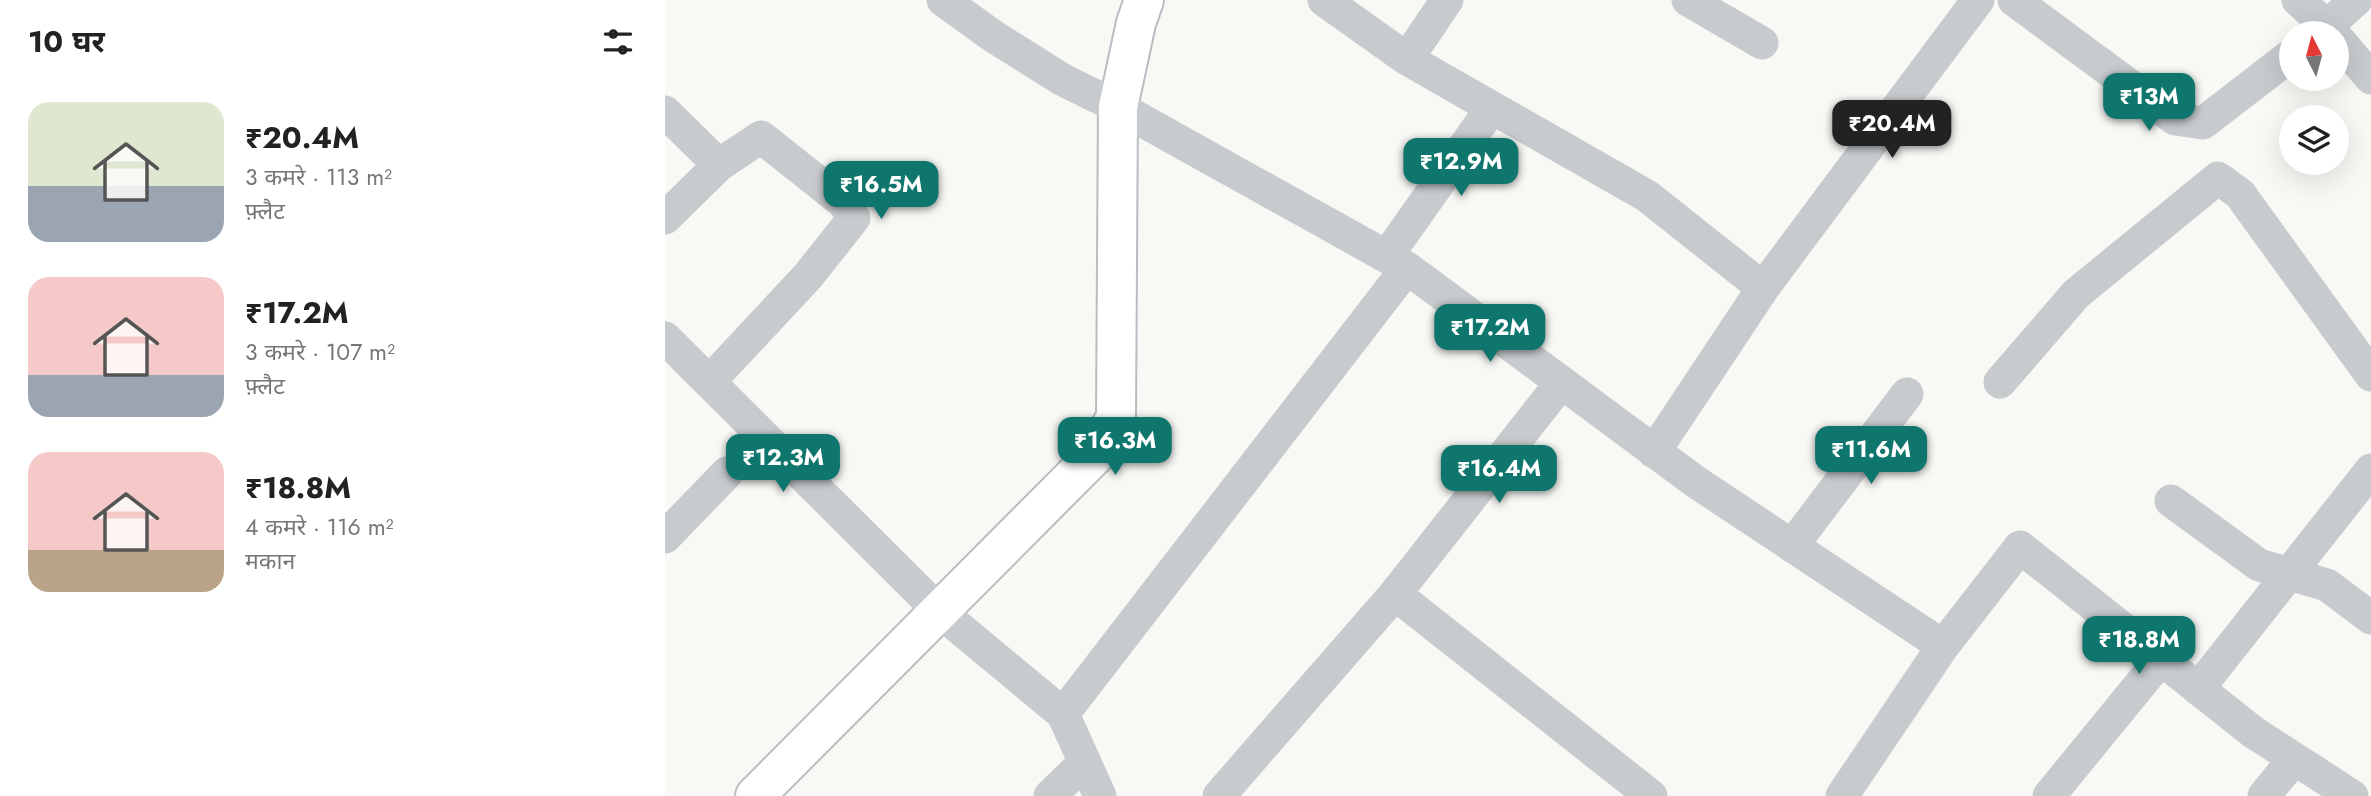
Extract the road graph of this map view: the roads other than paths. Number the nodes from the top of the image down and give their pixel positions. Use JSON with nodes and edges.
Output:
{"nodes":[{"id":1,"x":943,"y":0,"type":"edge"},
{"id":2,"x":1144,"y":0,"type":"edge"},
{"id":3,"x":1324,"y":0,"type":"edge"},
{"id":4,"x":1447,"y":0,"type":"edge"},
{"id":5,"x":1688,"y":0,"type":"edge"},
{"id":6,"x":1978,"y":0,"type":"edge"},
{"id":7,"x":2014,"y":0,"type":"edge"},
{"id":8,"x":2298,"y":0,"type":"edge"},
{"id":9,"x":2356,"y":0,"type":"edge"},
{"id":10,"x":2318,"y":21,"type":"edge"},
{"id":11,"x":2338,"y":21,"type":"edge"},
{"id":12,"x":1762,"y":43,"type":"dead end"},
{"id":13,"x":2349,"y":54,"type":"edge"},
{"id":14,"x":1407,"y":59,"type":"junction"},
{"id":15,"x":2279,"y":64,"type":"edge"},
{"id":16,"x":2371,"y":78,"type":"edge"},
{"id":17,"x":1118,"y":107,"type":"junction"},
{"id":18,"x":1491,"y":108,"type":"junction"},
{"id":19,"x":665,"y":112,"type":"edge"},
{"id":20,"x":719,"y":165,"type":"junction"},
{"id":21,"x":665,"y":218,"type":"edge"},
{"id":22,"x":1397,"y":262,"type":"junction"},
{"id":23,"x":1763,"y":288,"type":"junction"},
{"id":24,"x":665,"y":338,"type":"edge"},
{"id":25,"x":2371,"y":375,"type":"edge"},
{"id":26,"x":709,"y":382,"type":"junction"},
{"id":27,"x":2000,"y":382,"type":"dead end"},
{"id":28,"x":1561,"y":383,"type":"junction"},
{"id":29,"x":1907,"y":394,"type":"dead end"},
{"id":30,"x":1654,"y":452,"type":"junction"},
{"id":31,"x":2371,"y":470,"type":"edge"},
{"id":32,"x":727,"y":473,"type":"dead end"},
{"id":33,"x":2171,"y":501,"type":"dead end"},
{"id":34,"x":665,"y":537,"type":"edge"},
{"id":35,"x":1792,"y":546,"type":"junction"},
{"id":36,"x":2291,"y":573,"type":"junction"},
{"id":37,"x":1395,"y":594,"type":"junction"},
{"id":38,"x":939,"y":611,"type":"junction"},
{"id":39,"x":2371,"y":618,"type":"edge"},
{"id":40,"x":1943,"y":646,"type":"junction"},
{"id":41,"x":2161,"y":659,"type":"junction"},
{"id":42,"x":2198,"y":689,"type":"junction"},
{"id":43,"x":1063,"y":714,"type":"junction"},
{"id":44,"x":2294,"y":759,"type":"junction"},
{"id":45,"x":1084,"y":762,"type":"junction"},
{"id":46,"x":755,"y":796,"type":"edge"},
{"id":47,"x":1050,"y":796,"type":"edge"},
{"id":48,"x":1100,"y":796,"type":"edge"},
{"id":49,"x":1219,"y":796,"type":"edge"},
{"id":50,"x":1651,"y":796,"type":"edge"},
{"id":51,"x":1842,"y":796,"type":"edge"},
{"id":52,"x":2049,"y":796,"type":"edge"},
{"id":53,"x":2264,"y":796,"type":"edge"},
{"id":54,"x":2352,"y":796,"type":"edge"}],
"edges":[{"from":1,"to":17,"type":"street"},
{"from":2,"to":17,"type":"street"},
{"from":3,"to":14,"type":"street"},
{"from":4,"to":14,"type":"street"},
{"from":5,"to":12,"type":"street"},
{"from":6,"to":23,"type":"street"},
{"from":7,"to":15,"type":"street"},
{"from":8,"to":10,"type":"street"},
{"from":9,"to":11,"type":"street"},
{"from":13,"to":16,"type":"street"},
{"from":14,"to":18,"type":"street"},
{"from":17,"to":22,"type":"street"},
{"from":17,"to":38,"type":"street"},
{"from":18,"to":22,"type":"street"},
{"from":18,"to":23,"type":"street"},
{"from":19,"to":20,"type":"street"},
{"from":20,"to":21,"type":"street"},
{"from":20,"to":26,"type":"street"},
{"from":22,"to":28,"type":"street"},
{"from":22,"to":43,"type":"street"},
{"from":23,"to":30,"type":"street"},
{"from":24,"to":26,"type":"street"},
{"from":25,"to":27,"type":"street"},
{"from":26,"to":38,"type":"street"},
{"from":28,"to":30,"type":"street"},
{"from":28,"to":37,"type":"street"},
{"from":29,"to":35,"type":"street"},
{"from":30,"to":35,"type":"street"},
{"from":31,"to":36,"type":"street"},
{"from":32,"to":34,"type":"street"},
{"from":33,"to":36,"type":"street"},
{"from":35,"to":40,"type":"street"},
{"from":36,"to":39,"type":"street"},
{"from":36,"to":42,"type":"street"},
{"from":37,"to":49,"type":"street"},
{"from":37,"to":50,"type":"street"},
{"from":38,"to":43,"type":"street"},
{"from":38,"to":46,"type":"street"},
{"from":40,"to":41,"type":"street"},
{"from":40,"to":51,"type":"street"},
{"from":41,"to":42,"type":"street"},
{"from":41,"to":52,"type":"street"},
{"from":42,"to":44,"type":"street"},
{"from":43,"to":45,"type":"street"},
{"from":44,"to":53,"type":"street"},
{"from":44,"to":54,"type":"street"},
{"from":45,"to":47,"type":"street"},
{"from":45,"to":48,"type":"street"}]}
